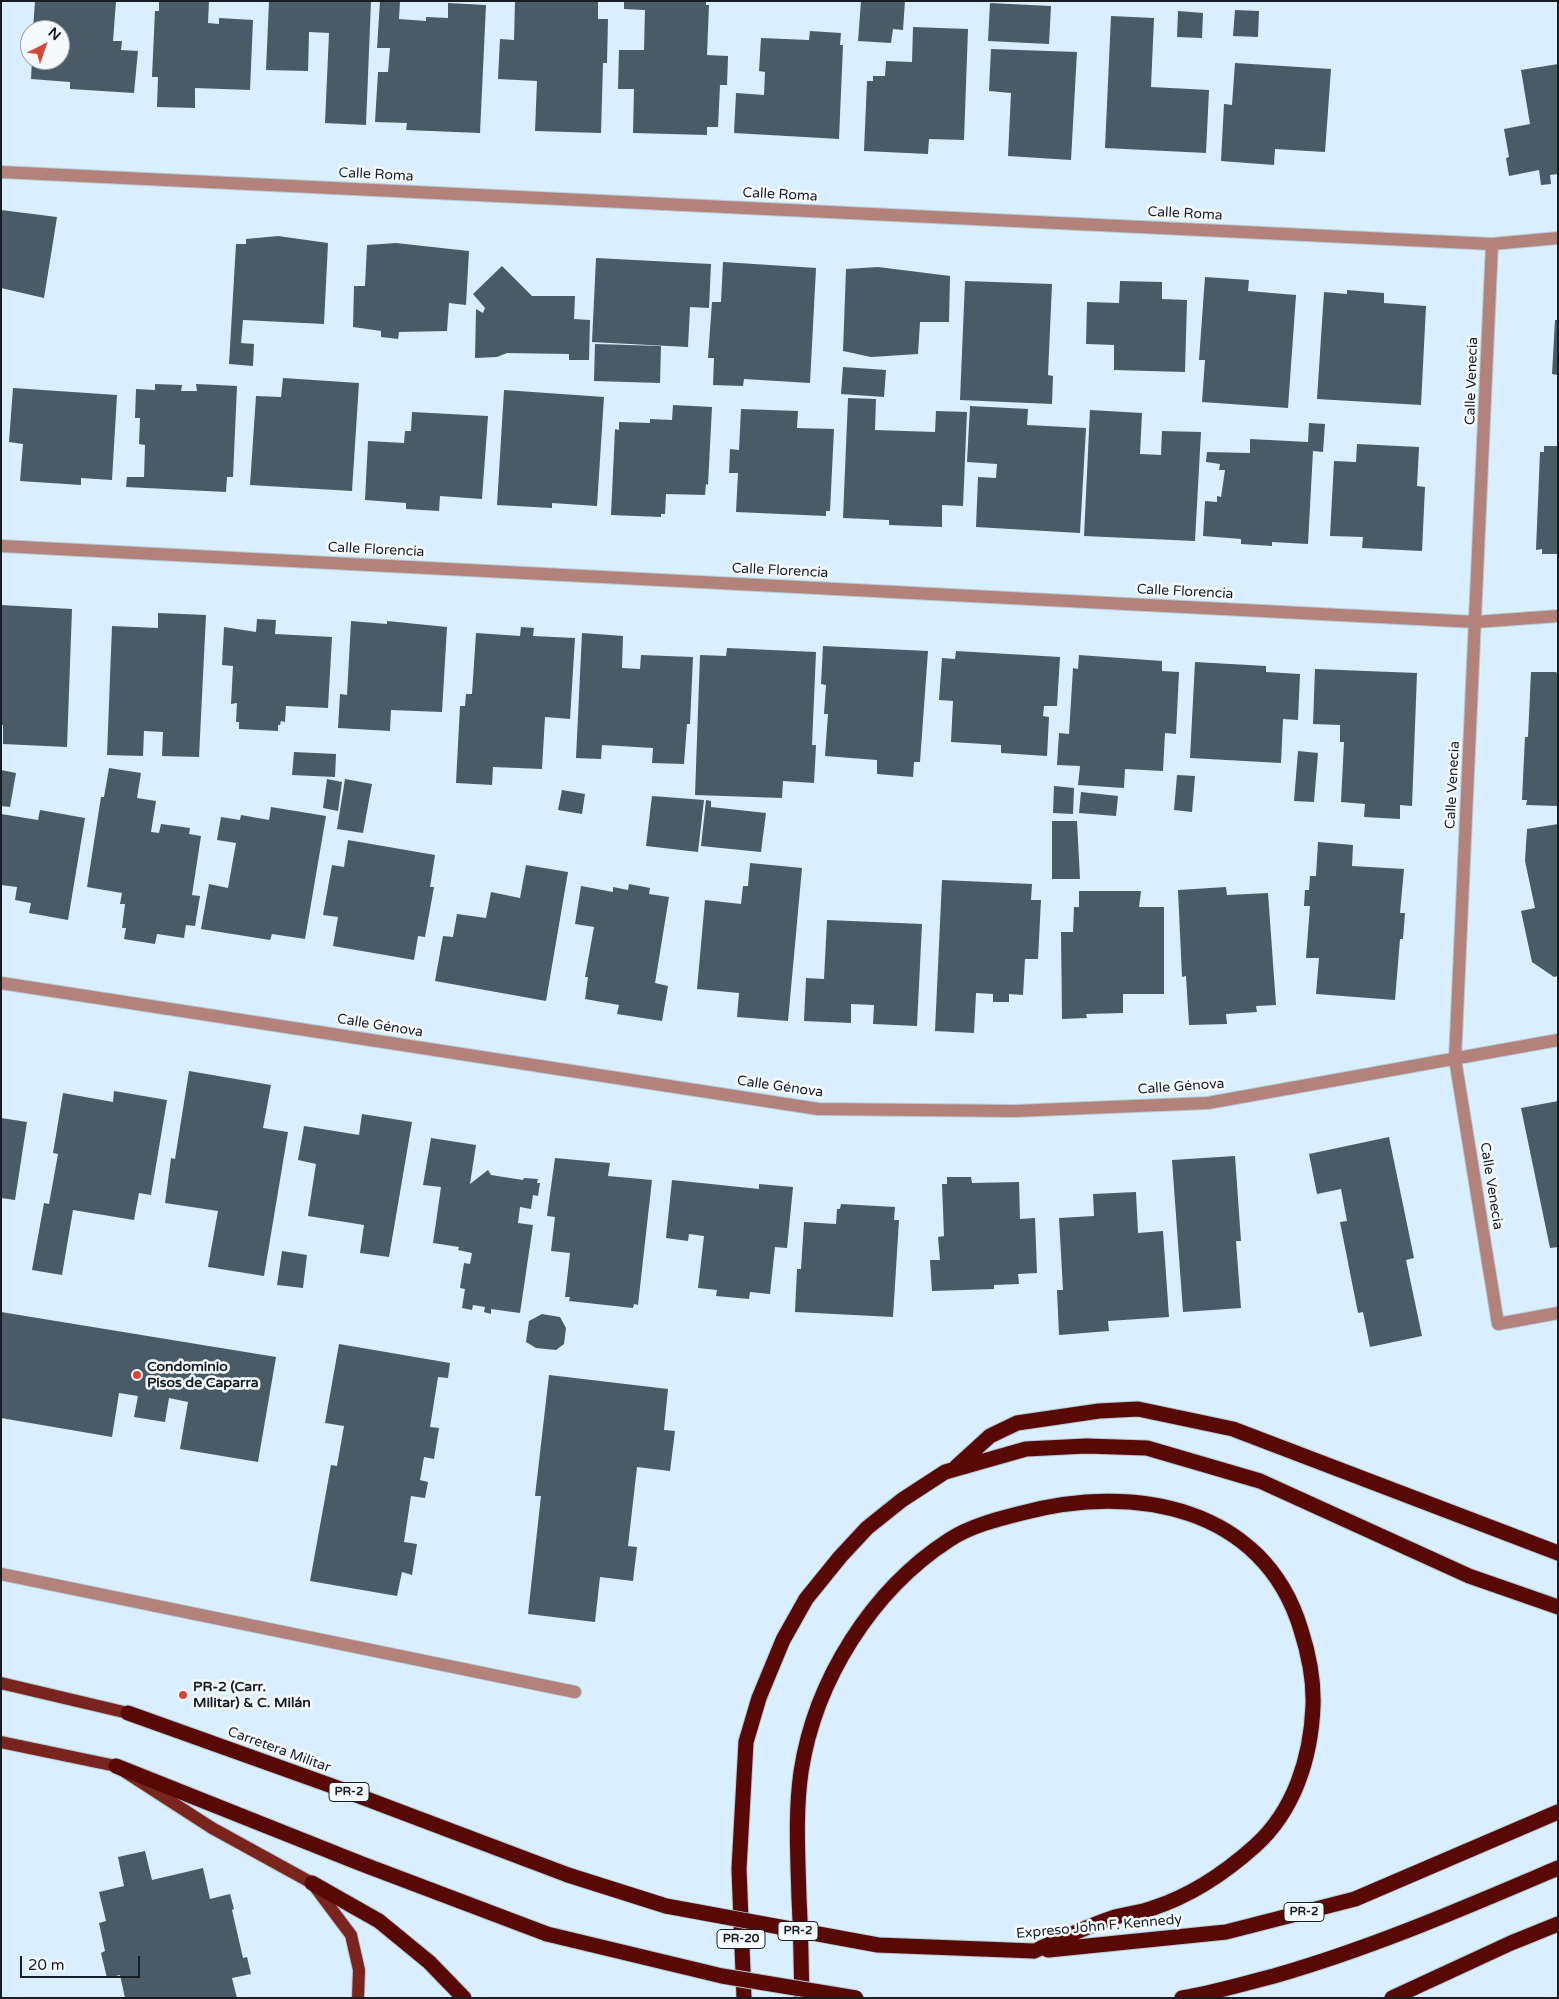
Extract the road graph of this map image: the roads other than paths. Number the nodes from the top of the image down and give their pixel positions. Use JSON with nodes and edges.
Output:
{"nodes":[{"id":1,"x":1,"y":172,"type":"edge"},
{"id":2,"x":1558,"y":238,"type":"edge"},
{"id":3,"x":1492,"y":244,"type":"junction"},
{"id":4,"x":1,"y":546,"type":"edge"},
{"id":5,"x":1558,"y":616,"type":"edge"},
{"id":6,"x":1476,"y":622,"type":"junction"},
{"id":7,"x":1,"y":983,"type":"edge"},
{"id":8,"x":1558,"y":1040,"type":"edge"},
{"id":9,"x":1455,"y":1059,"type":"junction"},
{"id":10,"x":1558,"y":1312,"type":"edge"},
{"id":11,"x":955,"y":1468,"type":"junction"},
{"id":12,"x":1558,"y":1553,"type":"edge"},
{"id":13,"x":1,"y":1574,"type":"edge"},
{"id":14,"x":1558,"y":1607,"type":"edge"},
{"id":15,"x":1,"y":1683,"type":"edge"},
{"id":16,"x":575,"y":1692,"type":"dead end"},
{"id":17,"x":128,"y":1713,"type":"joint"},
{"id":18,"x":1,"y":1742,"type":"edge"},
{"id":19,"x":116,"y":1766,"type":"junction"},
{"id":20,"x":1558,"y":1812,"type":"edge"},
{"id":21,"x":1558,"y":1868,"type":"edge"},
{"id":22,"x":568,"y":1876,"type":"joint"},
{"id":23,"x":312,"y":1883,"type":"junction"},
{"id":24,"x":1558,"y":1924,"type":"edge"},
{"id":25,"x":1034,"y":1951,"type":"junction"},
{"id":26,"x":358,"y":1998,"type":"edge"},
{"id":27,"x":464,"y":1998,"type":"edge"},
{"id":28,"x":744,"y":1998,"type":"edge"},
{"id":29,"x":802,"y":1998,"type":"edge"},
{"id":30,"x":856,"y":1998,"type":"edge"},
{"id":31,"x":1182,"y":1998,"type":"edge"},
{"id":32,"x":1392,"y":1998,"type":"edge"}],
"edges":[{"from":1,"to":3,"type":"street","name":"Calle Roma"},
{"from":2,"to":3,"type":"street","name":"Calle Roma"},
{"from":3,"to":6,"type":"street","name":"Calle Venecia"},
{"from":4,"to":6,"type":"street","name":"Calle Florencia"},
{"from":5,"to":6,"type":"street","name":"Calle Florencia"},
{"from":6,"to":9,"type":"street","name":"Calle Venecia"},
{"from":7,"to":9,"type":"street","name":"Calle Génova"},
{"from":8,"to":9,"type":"street","name":"Calle Génova"},
{"from":9,"to":10,"type":"street","name":"Calle Venecia"},
{"from":11,"to":12,"type":"highway"},
{"from":11,"to":14,"type":"highway"},
{"from":11,"to":28,"type":"highway","number":"PR-20"},
{"from":13,"to":16,"type":"street"},
{"from":15,"to":17,"type":"main road","name":"Carretera Militar","number":"PR-2"},
{"from":17,"to":22,"type":"highway","name":"Carretera Militar","number":"PR-2"},
{"from":18,"to":19,"type":"main road"},
{"from":19,"to":23,"type":"main road"},
{"from":19,"to":30,"type":"highway","bridge":true},
{"from":20,"to":25,"type":"highway","name":"Expreso John F. Kennedy","number":"PR-2"},
{"from":21,"to":31,"type":"highway"},
{"from":22,"to":25,"type":"highway","name":"Expreso John F. Kennedy","number":"PR-2","bridge":true},
{"from":23,"to":26,"type":"main road"},
{"from":23,"to":27,"type":"highway"},
{"from":24,"to":32,"type":"highway"},
{"from":25,"to":29,"type":"highway"}]}
